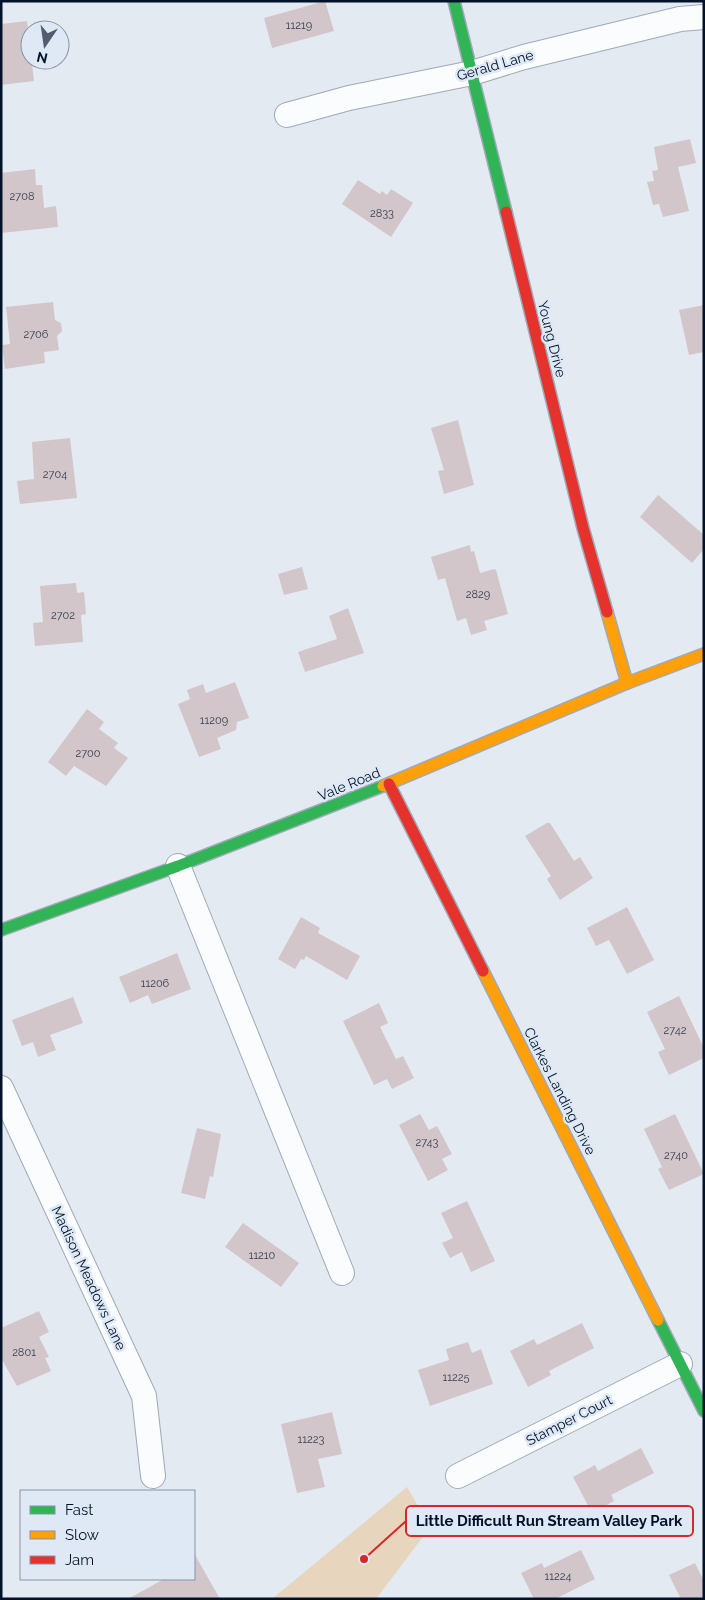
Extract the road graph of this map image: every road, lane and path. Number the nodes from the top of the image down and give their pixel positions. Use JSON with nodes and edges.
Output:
{"nodes":[{"id":1,"x":454,"y":1,"type":"edge"},
{"id":2,"x":704,"y":16,"type":"edge"},
{"id":3,"x":472,"y":74,"type":"junction"},
{"id":4,"x":286,"y":114,"type":"dead end"},
{"id":5,"x":704,"y":654,"type":"edge"},
{"id":6,"x":627,"y":683,"type":"junction"},
{"id":7,"x":388,"y":784,"type":"junction"},
{"id":8,"x":178,"y":866,"type":"junction"},
{"id":9,"x":1,"y":930,"type":"edge"},
{"id":10,"x":1,"y":1088,"type":"edge"},
{"id":11,"x":342,"y":1273,"type":"dead end"},
{"id":12,"x":680,"y":1364,"type":"junction"},
{"id":13,"x":704,"y":1411,"type":"edge"},
{"id":14,"x":153,"y":1476,"type":"dead end"},
{"id":15,"x":458,"y":1476,"type":"dead end"}],
"edges":[{"from":1,"to":3,"type":"street","name":"Young Drive"},
{"from":2,"to":3,"type":"street","name":"Gerald Lane"},
{"from":3,"to":4,"type":"street","name":"Gerald Lane"},
{"from":3,"to":6,"type":"street","name":"Young Drive"},
{"from":5,"to":6,"type":"street","name":"Vale Road"},
{"from":6,"to":7,"type":"street","name":"Vale Road"},
{"from":7,"to":8,"type":"street","name":"Vale Road"},
{"from":7,"to":12,"type":"street","name":"Clarkes Landing Drive"},
{"from":8,"to":9,"type":"street","name":"Vale Road"},
{"from":8,"to":11,"type":"street"},
{"from":10,"to":14,"type":"street","name":"Madison Meadows Lane"},
{"from":12,"to":13,"type":"street","name":"Clarkes Landing Drive"},
{"from":12,"to":15,"type":"street","name":"Stamper Court"}]}
